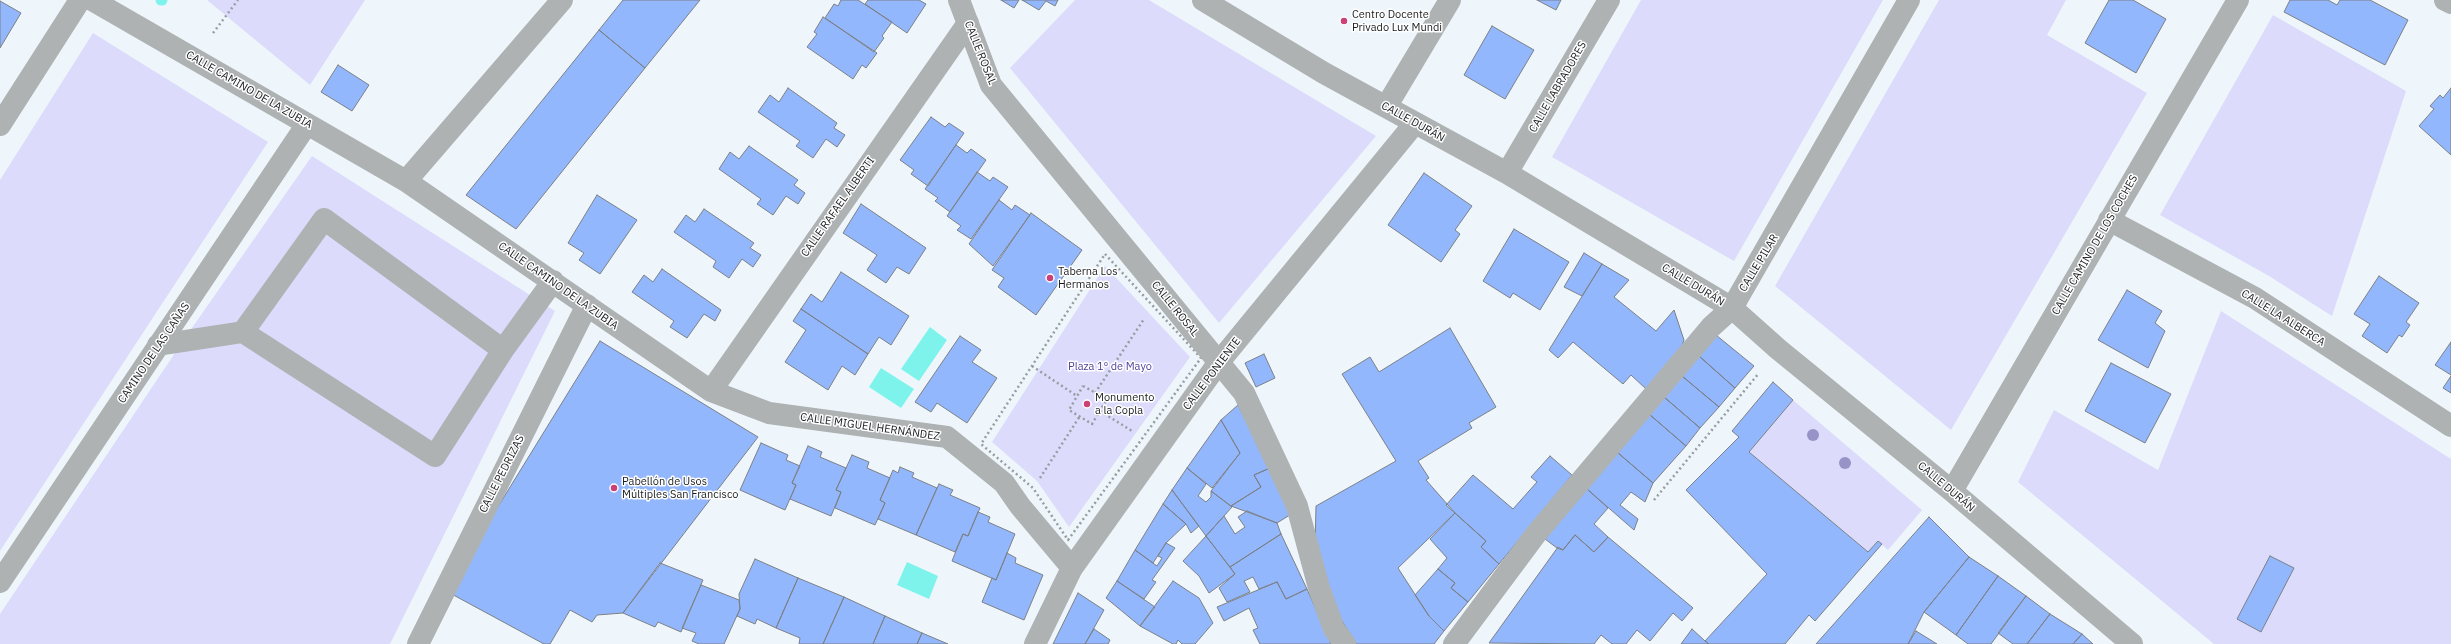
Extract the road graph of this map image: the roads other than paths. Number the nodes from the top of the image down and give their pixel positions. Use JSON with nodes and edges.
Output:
{"nodes":[{"id":1,"x":80,"y":0,"type":"edge"},
{"id":2,"x":92,"y":0,"type":"edge"},
{"id":3,"x":562,"y":0,"type":"edge"},
{"id":4,"x":959,"y":0,"type":"edge"},
{"id":5,"x":1203,"y":0,"type":"edge"},
{"id":6,"x":1450,"y":0,"type":"edge"},
{"id":7,"x":1608,"y":0,"type":"edge"},
{"id":8,"x":1909,"y":0,"type":"edge"},
{"id":9,"x":2238,"y":0,"type":"edge"},
{"id":10,"x":2445,"y":0,"type":"edge"},
{"id":11,"x":2451,"y":3,"type":"edge"},
{"id":12,"x":968,"y":23,"type":"junction"},
{"id":13,"x":1386,"y":107,"type":"junction"},
{"id":14,"x":1415,"y":123,"type":"junction"},
{"id":15,"x":307,"y":124,"type":"junction"},
{"id":16,"x":0,"y":125,"type":"edge"},
{"id":17,"x":1507,"y":173,"type":"junction"},
{"id":18,"x":406,"y":180,"type":"junction"},
{"id":19,"x":2109,"y":220,"type":"junction"},
{"id":20,"x":553,"y":281,"type":"junction"},
{"id":21,"x":587,"y":305,"type":"junction"},
{"id":22,"x":1732,"y":308,"type":"junction"},
{"id":23,"x":243,"y":332,"type":"junction"},
{"id":24,"x":158,"y":345,"type":"junction"},
{"id":25,"x":503,"y":350,"type":"junction"},
{"id":26,"x":1219,"y":362,"type":"junction"},
{"id":27,"x":711,"y":392,"type":"junction"},
{"id":28,"x":2451,"y":426,"type":"edge"},
{"id":29,"x":1952,"y":491,"type":"junction"},
{"id":30,"x":1072,"y":568,"type":"junction"},
{"id":31,"x":0,"y":582,"type":"edge"},
{"id":32,"x":418,"y":644,"type":"edge"},
{"id":33,"x":1035,"y":644,"type":"edge"},
{"id":34,"x":1345,"y":644,"type":"edge"},
{"id":35,"x":1454,"y":644,"type":"edge"},
{"id":36,"x":2132,"y":644,"type":"edge"}],
"edges":[{"from":1,"to":16,"type":"street"},
{"from":2,"to":15,"type":"street","name":"CALLE CAMINO DE LA ZUBIA"},
{"from":3,"to":18,"type":"street"},
{"from":4,"to":12,"type":"street","name":"CALLE ROSAL"},
{"from":5,"to":13,"type":"street","name":"CALLE DURÁN"},
{"from":6,"to":13,"type":"street"},
{"from":7,"to":17,"type":"street","name":"CALLE LABRADORES"},
{"from":8,"to":22,"type":"street","name":"CALLE PILAR"},
{"from":9,"to":19,"type":"street","name":"CALLE CAMINO DE LOS COCHES"},
{"from":10,"to":11,"type":"street"},
{"from":12,"to":26,"type":"street","name":"CALLE ROSAL"},
{"from":12,"to":27,"type":"street","name":"CALLE RAFAEL ALBERTI"},
{"from":13,"to":14,"type":"street","name":"CALLE DURÁN"},
{"from":14,"to":17,"type":"street","name":"CALLE DURÁN"},
{"from":14,"to":26,"type":"street","name":"CALLE PONIENTE"},
{"from":15,"to":18,"type":"street","name":"CALLE CAMINO DE LA ZUBIA"},
{"from":15,"to":24,"type":"street","name":"CAMINO DE LAS CAÑAS"},
{"from":17,"to":22,"type":"street","name":"CALLE DURÁN"},
{"from":18,"to":20,"type":"street","name":"CALLE CAMINO DE LA ZUBIA"},
{"from":19,"to":28,"type":"street","name":"CALLE LA ALBERCA"},
{"from":19,"to":29,"type":"street","name":"CALLE CAMINO DE LOS COCHES"},
{"from":20,"to":21,"type":"street","name":"CALLE CAMINO DE LA ZUBIA"},
{"from":20,"to":25,"type":"street"},
{"from":21,"to":27,"type":"street","name":"CALLE CAMINO DE LA ZUBIA"},
{"from":21,"to":32,"type":"street","name":"CALLE PEDRIZAS"},
{"from":22,"to":29,"type":"street","name":"CALLE DURÁN"},
{"from":22,"to":35,"type":"street","name":"CALLE PILAR"},
{"from":23,"to":24,"type":"street"},
{"from":23,"to":25,"type":"street"},
{"from":23,"to":25,"type":"street"},
{"from":24,"to":31,"type":"street","name":"CAMINO DE LAS CAÑAS"},
{"from":26,"to":30,"type":"street","name":"CALLE PONIENTE"},
{"from":26,"to":34,"type":"street","name":"CALLE ROSAL"},
{"from":27,"to":30,"type":"street","name":"CALLE MIGUEL HERNÁNDEZ"},
{"from":29,"to":36,"type":"street","name":"CALLE DURÁN"},
{"from":30,"to":33,"type":"street","name":"CALLE PONIENTE"}]}
